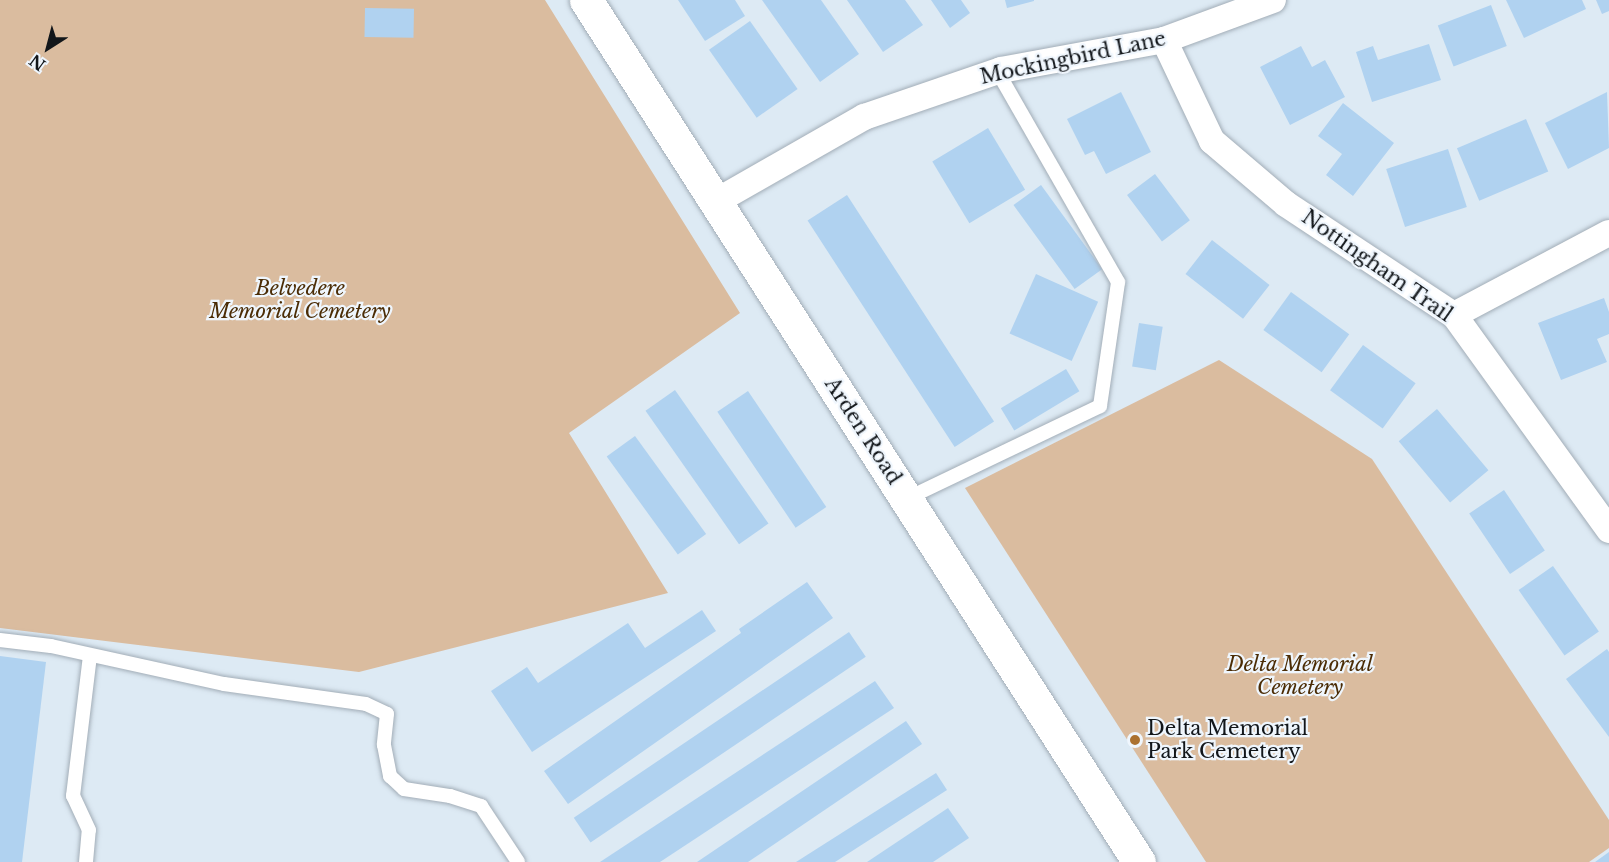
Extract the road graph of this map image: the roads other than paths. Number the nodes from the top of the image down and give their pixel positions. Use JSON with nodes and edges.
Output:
{"nodes":[{"id":1,"x":586,"y":0,"type":"edge"},
{"id":2,"x":1273,"y":0,"type":"edge"},
{"id":3,"x":1164,"y":40,"type":"junction"},
{"id":4,"x":997,"y":71,"type":"junction"},
{"id":5,"x":716,"y":202,"type":"junction"},
{"id":6,"x":1609,"y":233,"type":"edge"},
{"id":7,"x":1454,"y":315,"type":"junction"},
{"id":8,"x":906,"y":499,"type":"junction"},
{"id":9,"x":1609,"y":531,"type":"edge"},
{"id":10,"x":0,"y":640,"type":"edge"},
{"id":11,"x":90,"y":656,"type":"junction"},
{"id":12,"x":86,"y":862,"type":"edge"},
{"id":13,"x":518,"y":862,"type":"edge"},
{"id":14,"x":1139,"y":862,"type":"edge"}],
"edges":[{"from":1,"to":5,"type":"main road","name":"Arden Road"},
{"from":2,"to":3,"type":"street","name":"Mockingbird Lane"},
{"from":3,"to":4,"type":"street","name":"Mockingbird Lane"},
{"from":3,"to":7,"type":"street","name":"Nottingham Trail"},
{"from":4,"to":5,"type":"street","name":"Mockingbird Lane"},
{"from":4,"to":8,"type":"lane"},
{"from":5,"to":8,"type":"main road","name":"Arden Road"},
{"from":6,"to":7,"type":"street"},
{"from":7,"to":9,"type":"street","name":"Nottingham Trail"},
{"from":8,"to":14,"type":"main road","name":"Arden Road"},
{"from":10,"to":11,"type":"lane"},
{"from":11,"to":12,"type":"lane"},
{"from":11,"to":13,"type":"lane"}]}
